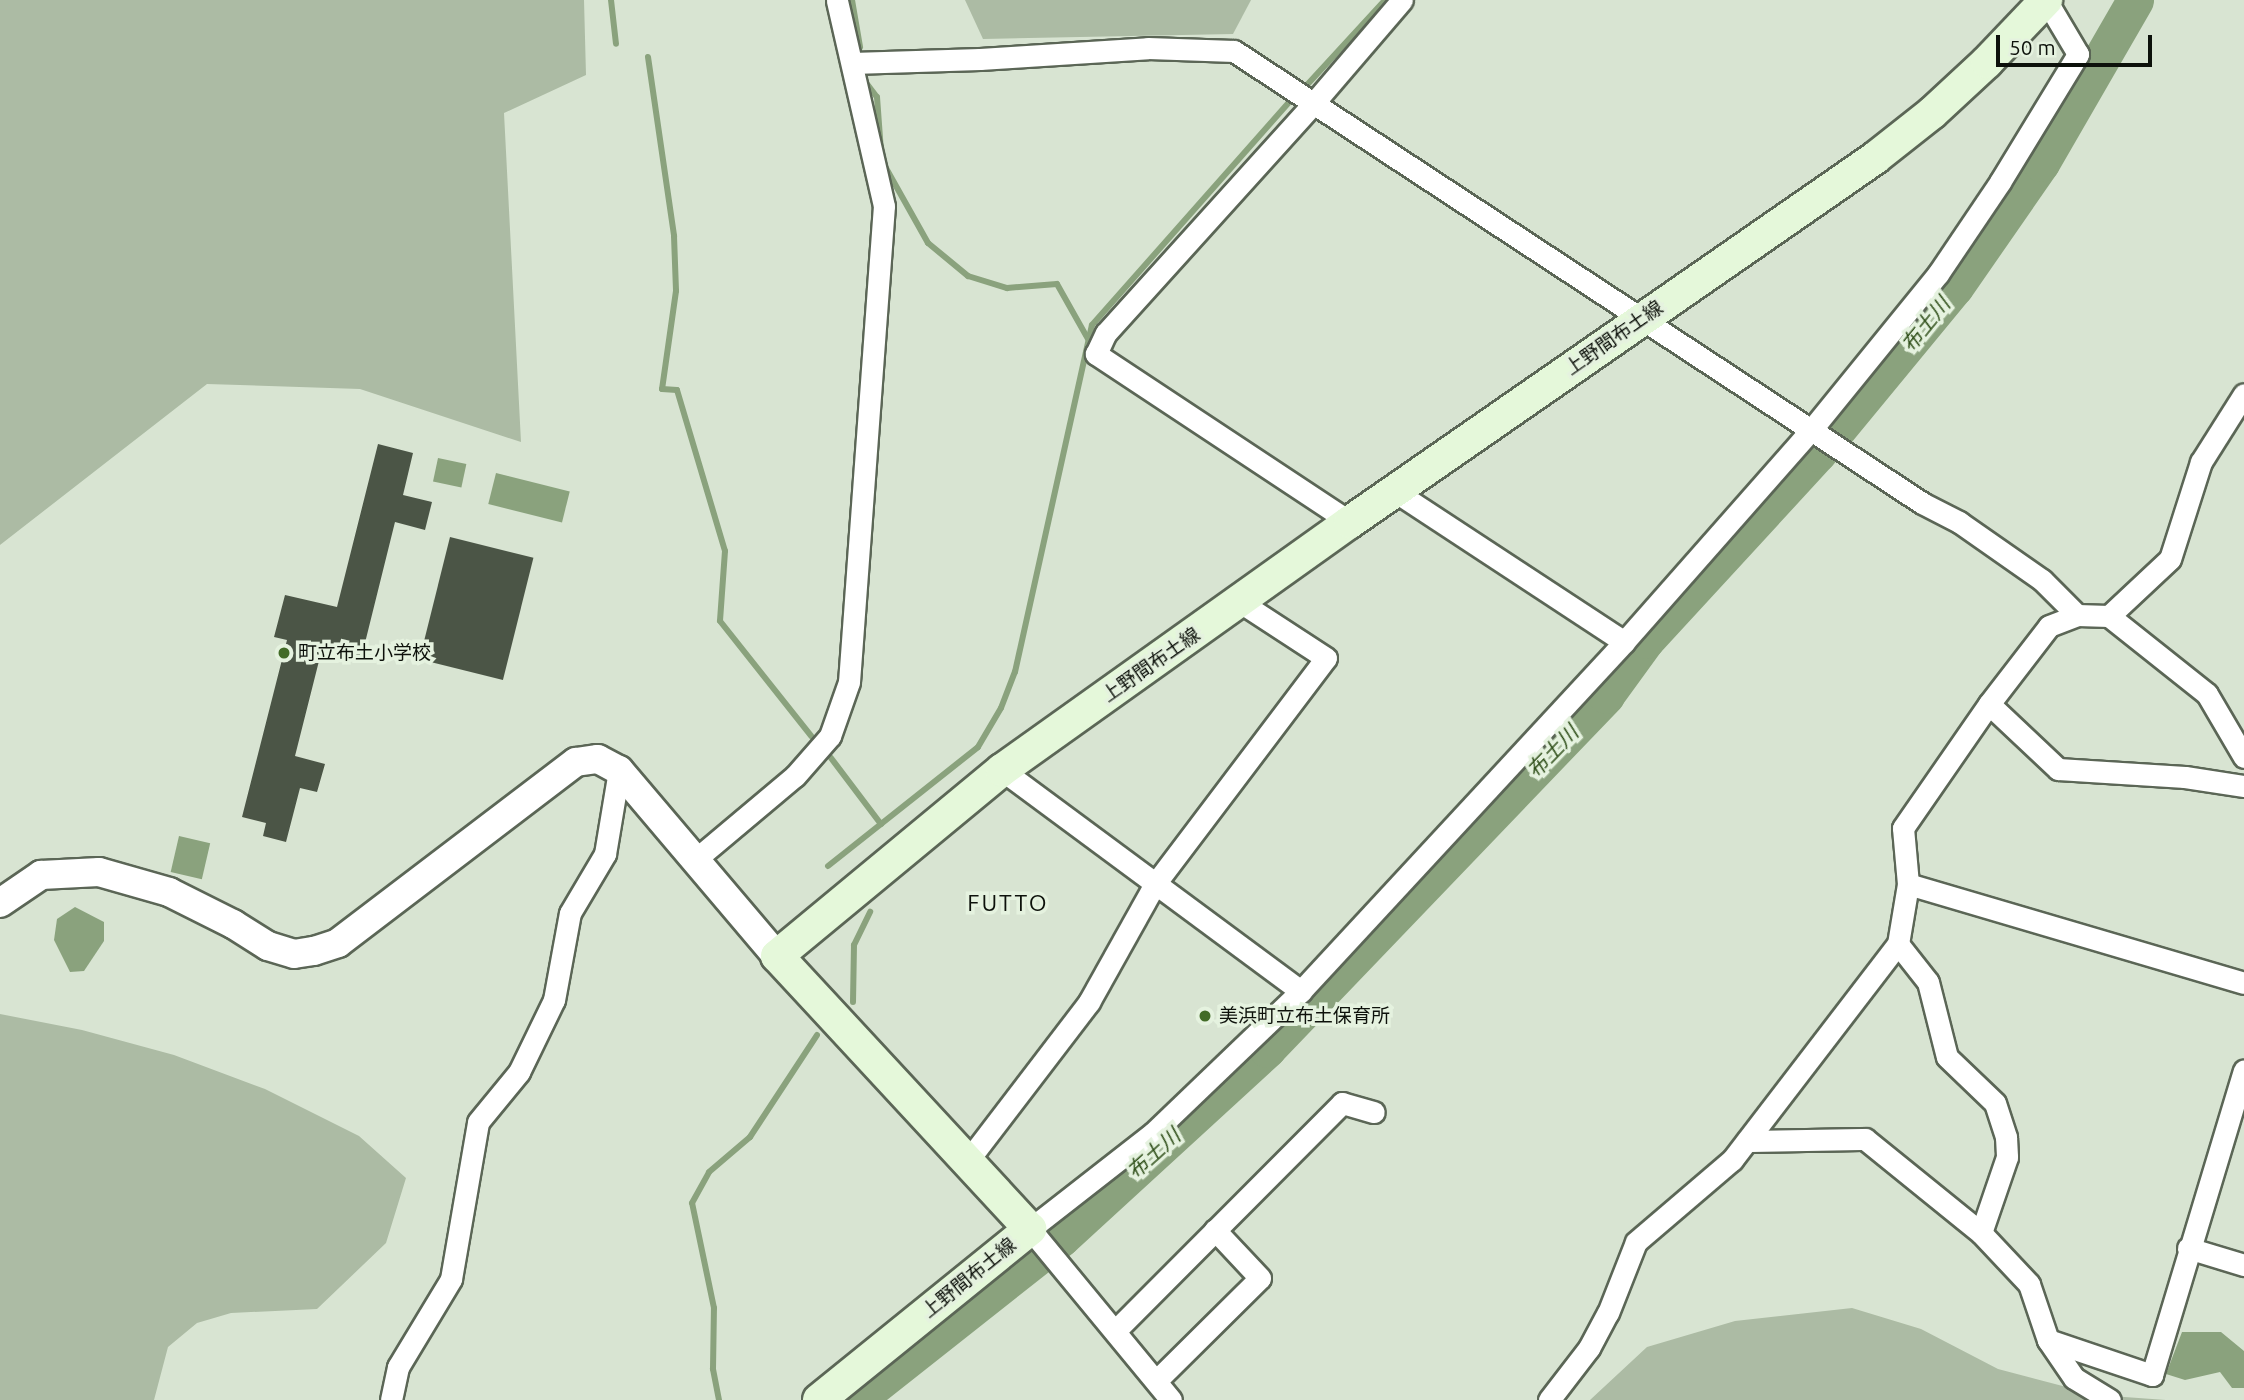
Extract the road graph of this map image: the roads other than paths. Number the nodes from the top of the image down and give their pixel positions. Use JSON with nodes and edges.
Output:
{"nodes":[{"id":1,"x":837,"y":0,"type":"edge"},
{"id":2,"x":1402,"y":0,"type":"edge"},
{"id":3,"x":2046,"y":0,"type":"edge"},
{"id":4,"x":852,"y":63,"type":"junction"},
{"id":5,"x":1312,"y":105,"type":"junction"},
{"id":6,"x":1642,"y":318,"type":"junction"},
{"id":7,"x":2244,"y":394,"type":"edge"},
{"id":8,"x":1812,"y":429,"type":"junction"},
{"id":9,"x":1396,"y":492,"type":"junction"},
{"id":10,"x":1350,"y":522,"type":"junction"},
{"id":11,"x":1240,"y":602,"type":"junction"},
{"id":12,"x":2077,"y":615,"type":"junction"},
{"id":13,"x":2109,"y":616,"type":"junction"},
{"id":14,"x":1623,"y":642,"type":"junction"},
{"id":15,"x":1989,"y":704,"type":"junction"},
{"id":16,"x":2244,"y":757,"type":"edge"},
{"id":17,"x":619,"y":770,"type":"junction"},
{"id":18,"x":1002,"y":770,"type":"junction"},
{"id":19,"x":2244,"y":786,"type":"edge"},
{"id":20,"x":696,"y":859,"type":"junction"},
{"id":21,"x":1155,"y":884,"type":"junction"},
{"id":22,"x":1908,"y":884,"type":"junction"},
{"id":23,"x":0,"y":903,"type":"edge"},
{"id":24,"x":1898,"y":944,"type":"junction"},
{"id":25,"x":777,"y":956,"type":"junction"},
{"id":26,"x":2244,"y":983,"type":"edge"},
{"id":27,"x":1301,"y":991,"type":"junction"},
{"id":28,"x":2244,"y":1071,"type":"edge"},
{"id":29,"x":1374,"y":1112,"type":"dead end"},
{"id":30,"x":2236,"y":1125,"type":"edge"},
{"id":31,"x":1747,"y":1141,"type":"junction"},
{"id":32,"x":966,"y":1163,"type":"junction"},
{"id":33,"x":1215,"y":1230,"type":"junction"},
{"id":34,"x":1981,"y":1233,"type":"junction"},
{"id":35,"x":1034,"y":1234,"type":"junction"},
{"id":36,"x":2188,"y":1248,"type":"junction"},
{"id":37,"x":2244,"y":1265,"type":"edge"},
{"id":38,"x":1115,"y":1331,"type":"junction"},
{"id":39,"x":2049,"y":1340,"type":"junction"},
{"id":40,"x":1156,"y":1381,"type":"junction"},
{"id":41,"x":391,"y":1400,"type":"edge"},
{"id":42,"x":819,"y":1400,"type":"edge"},
{"id":43,"x":1171,"y":1400,"type":"edge"},
{"id":44,"x":1549,"y":1400,"type":"edge"},
{"id":45,"x":2110,"y":1400,"type":"edge"}],
"edges":[{"from":1,"to":4,"type":"street"},
{"from":2,"to":5,"type":"street"},
{"from":3,"to":6,"type":"main road","name":"上野間布土線"},
{"from":3,"to":8,"type":"street"},
{"from":4,"to":5,"type":"street"},
{"from":4,"to":20,"type":"street"},
{"from":5,"to":6,"type":"street"},
{"from":5,"to":10,"type":"street"},
{"from":6,"to":8,"type":"street"},
{"from":6,"to":9,"type":"main road","name":"上野間布土線"},
{"from":7,"to":13,"type":"street"},
{"from":8,"to":12,"type":"street"},
{"from":8,"to":14,"type":"street"},
{"from":9,"to":10,"type":"main road","name":"上野間布土線"},
{"from":9,"to":14,"type":"street"},
{"from":10,"to":11,"type":"main road","name":"上野間布土線"},
{"from":11,"to":18,"type":"main road","name":"上野間布土線"},
{"from":11,"to":21,"type":"street"},
{"from":12,"to":13,"type":"street"},
{"from":12,"to":15,"type":"street"},
{"from":13,"to":16,"type":"street"},
{"from":14,"to":27,"type":"street"},
{"from":15,"to":19,"type":"street"},
{"from":15,"to":22,"type":"street"},
{"from":17,"to":20,"type":"street"},
{"from":17,"to":23,"type":"street"},
{"from":17,"to":41,"type":"street"},
{"from":18,"to":21,"type":"street"},
{"from":18,"to":25,"type":"main road","name":"上野間布土線"},
{"from":20,"to":25,"type":"street"},
{"from":21,"to":27,"type":"street"},
{"from":21,"to":32,"type":"street"},
{"from":22,"to":24,"type":"street"},
{"from":22,"to":26,"type":"street"},
{"from":24,"to":31,"type":"street"},
{"from":24,"to":34,"type":"street"},
{"from":25,"to":32,"type":"main road","name":"上野間布土線"},
{"from":27,"to":35,"type":"street"},
{"from":28,"to":30,"type":"street"},
{"from":29,"to":33,"type":"street"},
{"from":30,"to":36,"type":"street"},
{"from":31,"to":34,"type":"street"},
{"from":31,"to":44,"type":"street"},
{"from":32,"to":35,"type":"main road","name":"上野間布土線"},
{"from":33,"to":38,"type":"street"},
{"from":33,"to":40,"type":"street"},
{"from":34,"to":39,"type":"street"},
{"from":35,"to":38,"type":"street"},
{"from":35,"to":42,"type":"main road","name":"上野間布土線"},
{"from":36,"to":37,"type":"street"},
{"from":36,"to":39,"type":"street"},
{"from":38,"to":40,"type":"street"},
{"from":39,"to":45,"type":"street"},
{"from":40,"to":43,"type":"street"}]}
